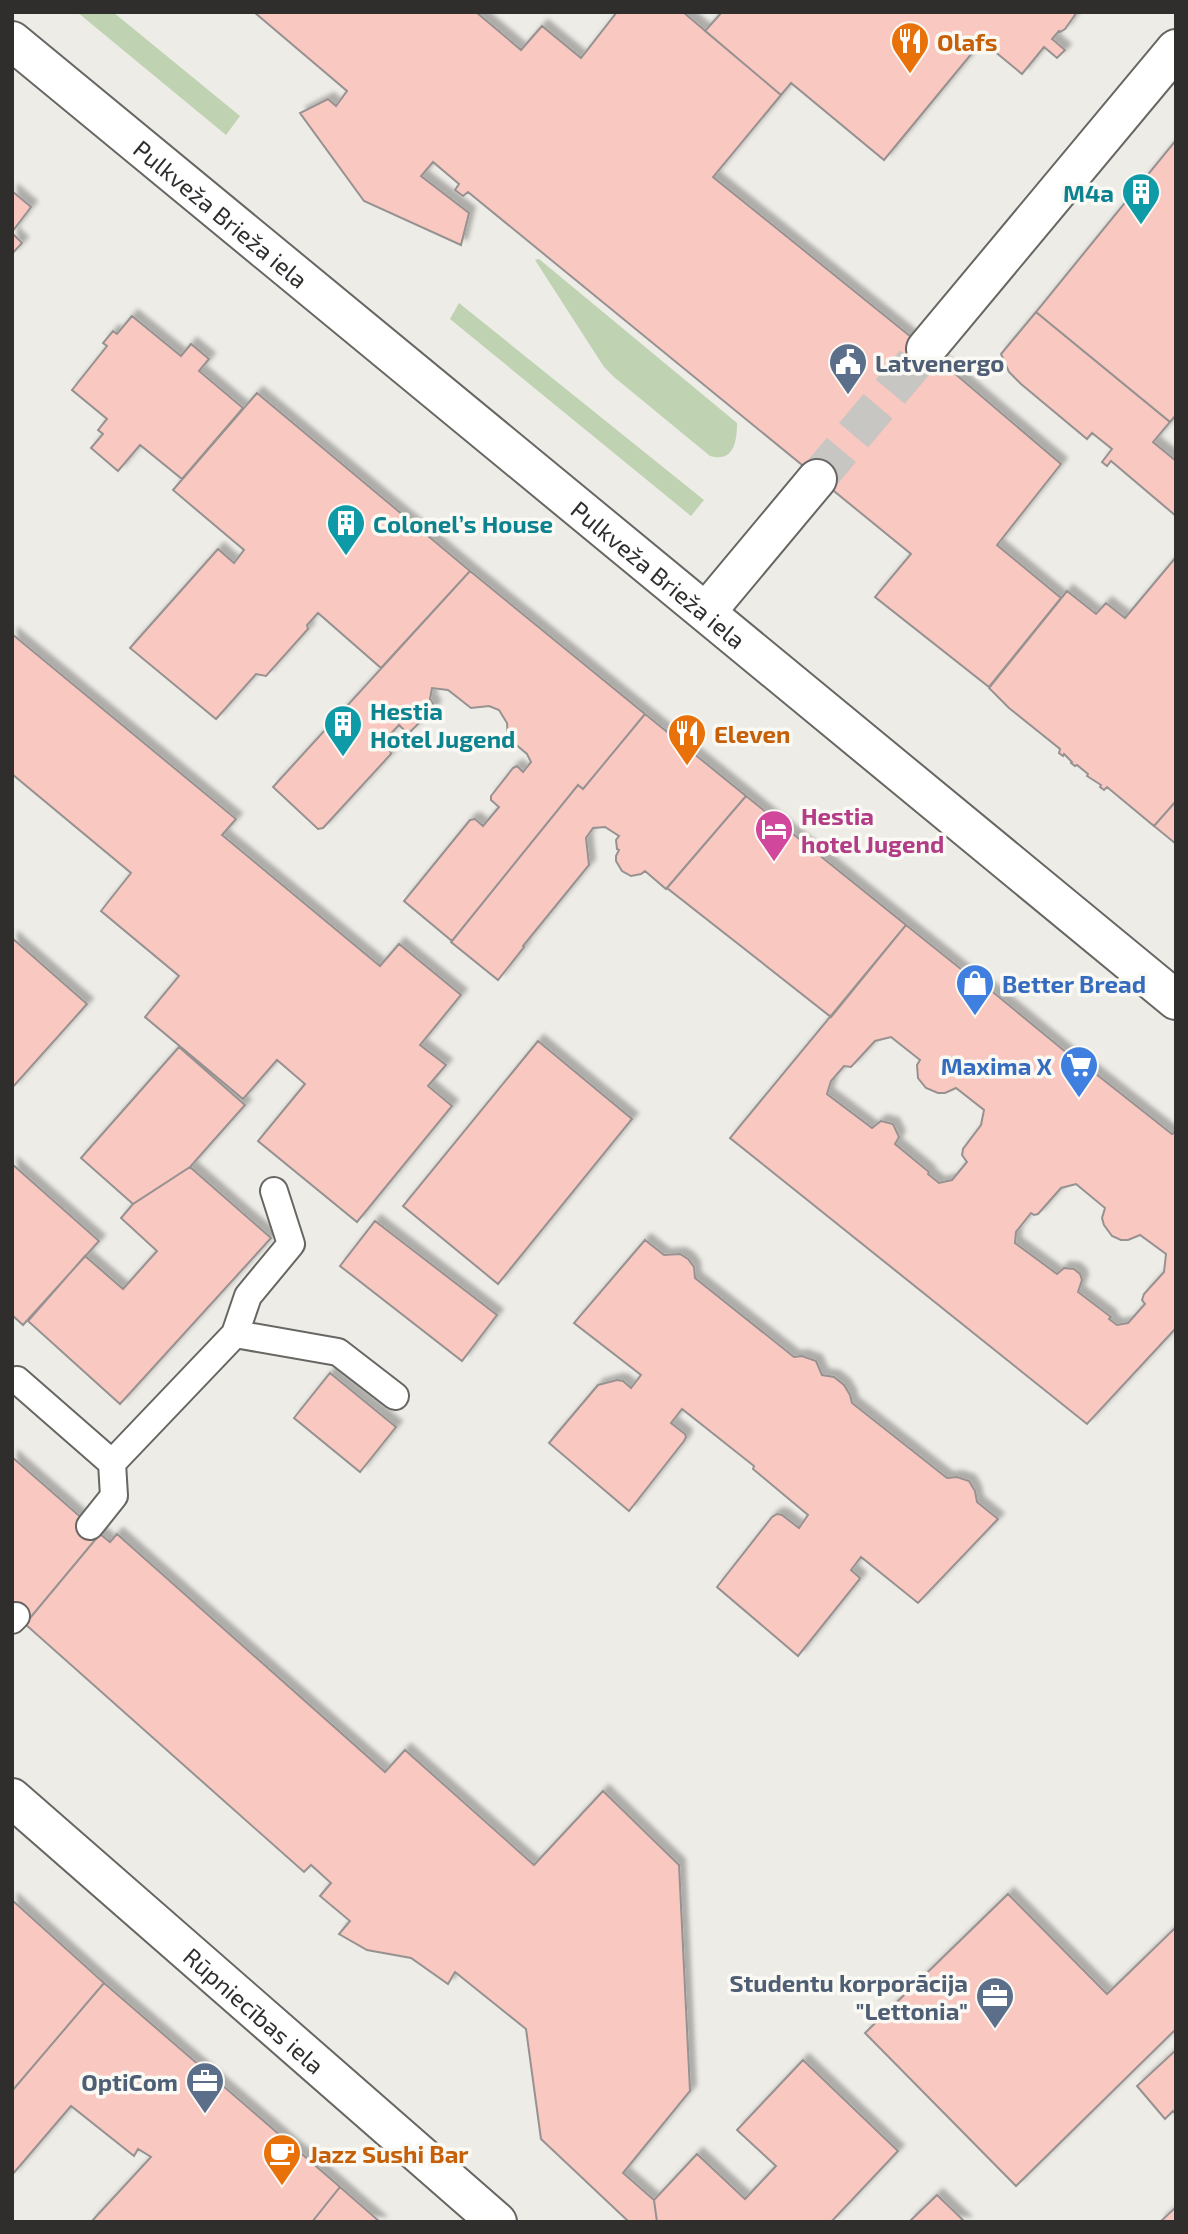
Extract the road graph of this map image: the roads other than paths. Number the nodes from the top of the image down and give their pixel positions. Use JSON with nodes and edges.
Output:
{"nodes":[{"id":1,"x":12,"y":41,"type":"edge"},
{"id":2,"x":1176,"y":49,"type":"edge"},
{"id":3,"x":926,"y":349,"type":"tunnel mouth"},
{"id":4,"x":817,"y":479,"type":"tunnel mouth"},
{"id":5,"x":706,"y":612,"type":"junction"},
{"id":6,"x":1176,"y":1000,"type":"edge"},
{"id":7,"x":274,"y":1191,"type":"dead end"},
{"id":8,"x":235,"y":1334,"type":"junction"},
{"id":9,"x":17,"y":1380,"type":"dead end"},
{"id":10,"x":395,"y":1396,"type":"dead end"},
{"id":11,"x":111,"y":1463,"type":"junction"},
{"id":12,"x":90,"y":1526,"type":"dead end"},
{"id":13,"x":12,"y":1798,"type":"edge"},
{"id":14,"x":497,"y":2222,"type":"edge"}],
"edges":[{"from":1,"to":5,"type":"main road","name":"Pulkveža Brieža iela"},
{"from":2,"to":3,"type":"main road"},
{"from":4,"to":5,"type":"main road"},
{"from":5,"to":6,"type":"main road","name":"Pulkveža Brieža iela"},
{"from":7,"to":8,"type":"lane"},
{"from":8,"to":10,"type":"lane"},
{"from":8,"to":11,"type":"lane"},
{"from":9,"to":11,"type":"lane"},
{"from":11,"to":12,"type":"lane"},
{"from":13,"to":14,"type":"main road","name":"Rūpniecības iela"}]}
